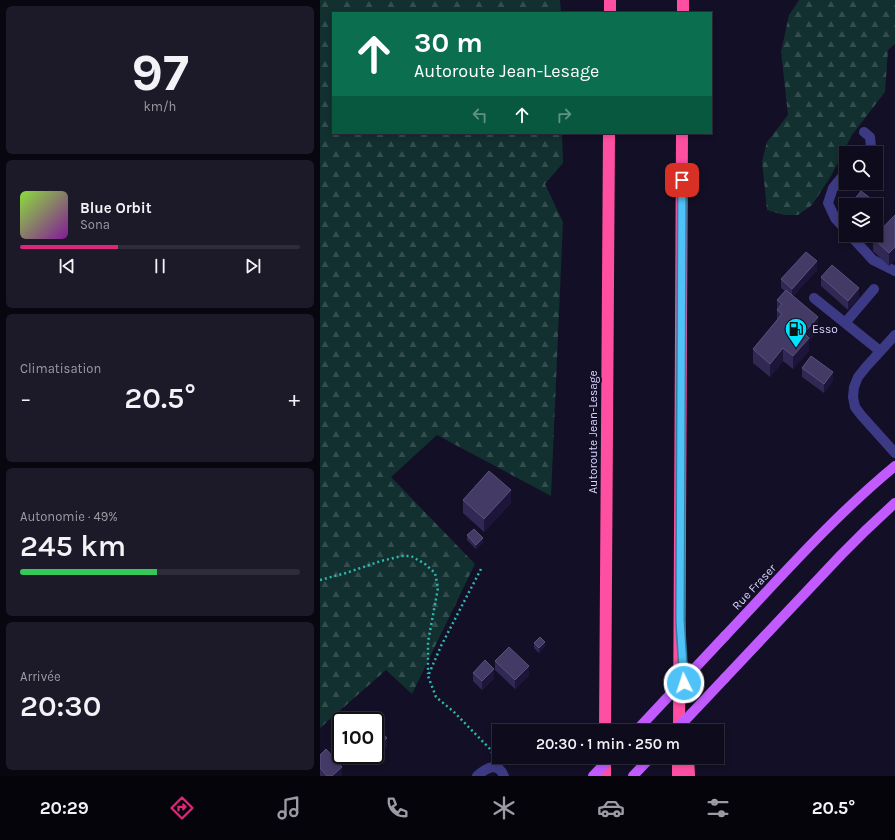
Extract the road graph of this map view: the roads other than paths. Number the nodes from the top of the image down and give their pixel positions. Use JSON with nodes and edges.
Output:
{"nodes":[{"id":1,"x":610,"y":0,"type":"edge"},
{"id":2,"x":683,"y":0,"type":"edge"},
{"id":3,"x":610,"y":12,"type":"edge"},
{"id":4,"x":683,"y":12,"type":"edge"},
{"id":5,"x":864,"y":132,"type":"dead end"},
{"id":6,"x":609,"y":134,"type":"edge"},
{"id":7,"x":682,"y":134,"type":"edge"},
{"id":8,"x":871,"y":146,"type":"edge"},
{"id":9,"x":839,"y":181,"type":"edge"},
{"id":10,"x":839,"y":222,"type":"edge"},
{"id":11,"x":856,"y":242,"type":"edge"},
{"id":12,"x":895,"y":271,"type":"edge"},
{"id":13,"x":874,"y":289,"type":"dead end"},
{"id":14,"x":814,"y":298,"type":"dead end"},
{"id":15,"x":845,"y":323,"type":"junction"},
{"id":16,"x":895,"y":335,"type":"edge"},
{"id":17,"x":880,"y":351,"type":"junction"},
{"id":18,"x":895,"y":453,"type":"edge"},
{"id":19,"x":895,"y":466,"type":"edge"},
{"id":20,"x":895,"y":503,"type":"edge"},
{"id":21,"x":680,"y":620,"type":"junction"},
{"id":22,"x":605,"y":724,"type":"edge"},
{"id":23,"x":643,"y":724,"type":"edge"},
{"id":24,"x":679,"y":724,"type":"edge"},
{"id":25,"x":682,"y":724,"type":"edge"},
{"id":26,"x":686,"y":724,"type":"edge"},
{"id":27,"x":604,"y":764,"type":"edge"},
{"id":28,"x":605,"y":764,"type":"edge"},
{"id":29,"x":644,"y":764,"type":"edge"},
{"id":30,"x":678,"y":764,"type":"edge"},
{"id":31,"x":688,"y":764,"type":"edge"},
{"id":32,"x":477,"y":776,"type":"edge"},
{"id":33,"x":504,"y":776,"type":"edge"},
{"id":34,"x":593,"y":776,"type":"edge"},
{"id":35,"x":605,"y":776,"type":"edge"},
{"id":36,"x":633,"y":776,"type":"edge"},
{"id":37,"x":678,"y":776,"type":"edge"},
{"id":38,"x":689,"y":776,"type":"edge"}],
"edges":[{"from":1,"to":3,"type":"highway"},
{"from":2,"to":4,"type":"highway"},
{"from":5,"to":8,"type":"street"},
{"from":6,"to":22,"type":"highway","name":"Autoroute Jean-Lesage"},
{"from":7,"to":21,"type":"highway"},
{"from":9,"to":10,"type":"street"},
{"from":11,"to":12,"type":"street"},
{"from":13,"to":15,"type":"street"},
{"from":14,"to":15,"type":"street"},
{"from":15,"to":17,"type":"street"},
{"from":16,"to":17,"type":"street"},
{"from":17,"to":18,"type":"street"},
{"from":19,"to":23,"type":"main road","name":"Rue Fraser","bridge":true},
{"from":20,"to":25,"type":"main road","bridge":true},
{"from":21,"to":24,"type":"highway"},
{"from":21,"to":26,"type":"highway"},
{"from":27,"to":34,"type":"main road","bridge":true},
{"from":28,"to":35,"type":"highway"},
{"from":29,"to":36,"type":"main road"},
{"from":30,"to":37,"type":"highway"},
{"from":31,"to":38,"type":"highway"},
{"from":32,"to":33,"type":"street"}]}
